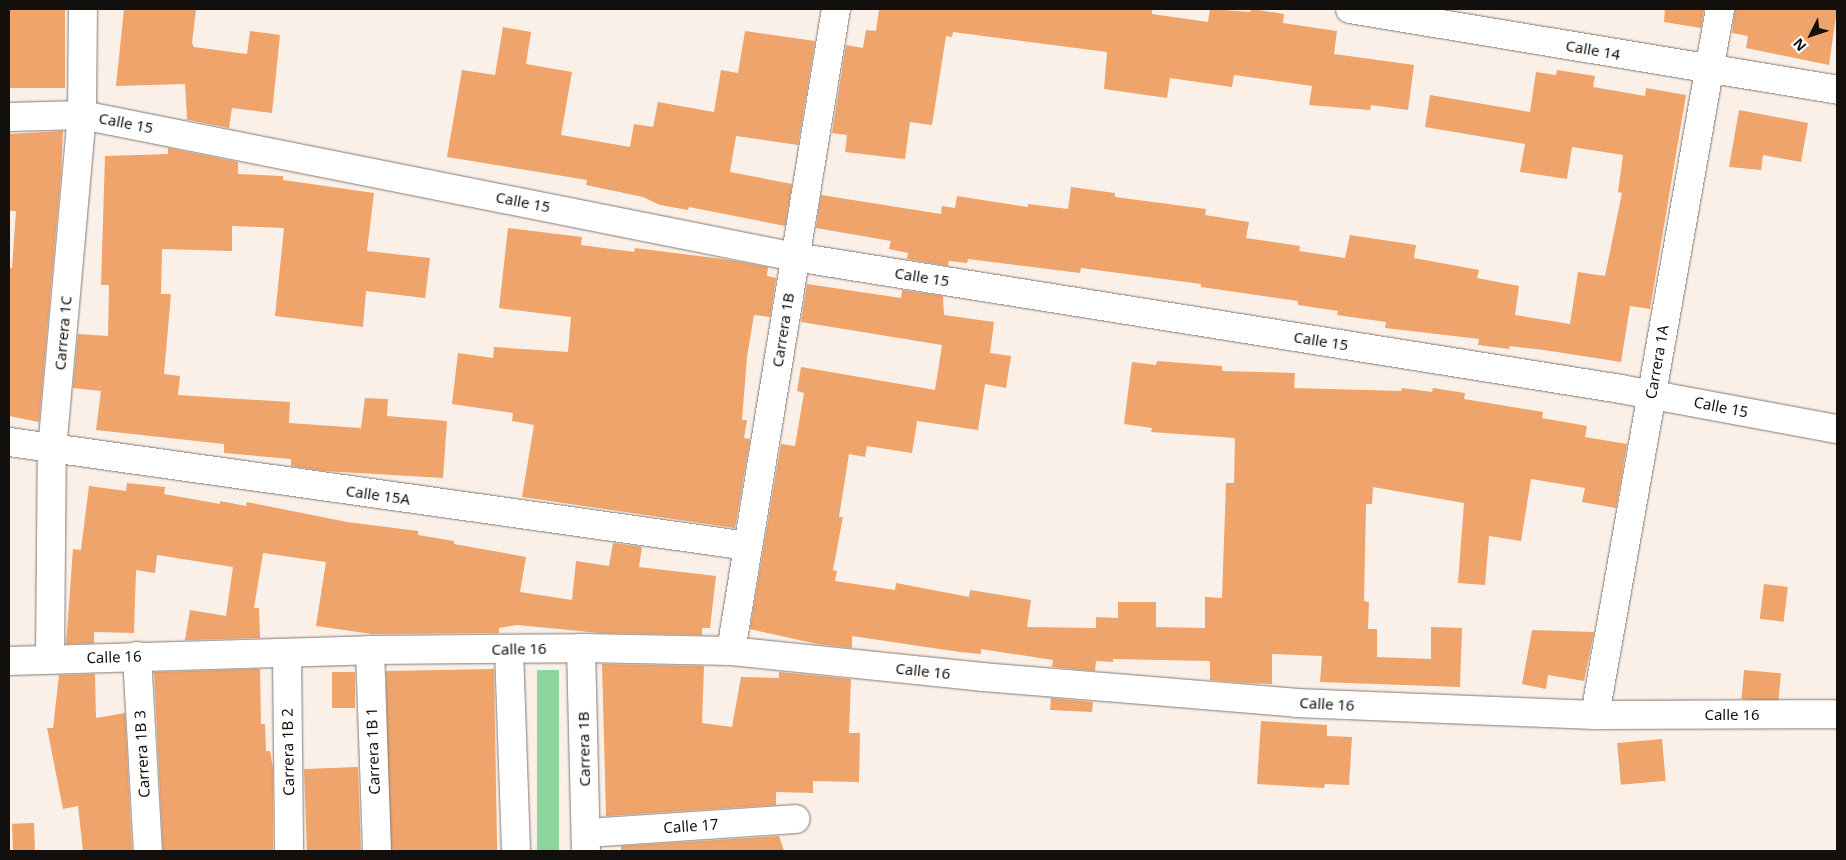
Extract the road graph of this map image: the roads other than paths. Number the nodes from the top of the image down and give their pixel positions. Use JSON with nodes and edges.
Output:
{"nodes":[{"id":1,"x":83,"y":9,"type":"edge"},
{"id":2,"x":836,"y":9,"type":"edge"},
{"id":3,"x":1350,"y":9,"type":"edge"},
{"id":4,"x":1720,"y":9,"type":"edge"},
{"id":5,"x":1708,"y":69,"type":"junction"},
{"id":6,"x":1837,"y":90,"type":"edge"},
{"id":7,"x":82,"y":114,"type":"junction"},
{"id":8,"x":9,"y":117,"type":"edge"},
{"id":9,"x":795,"y":256,"type":"junction"},
{"id":10,"x":1652,"y":394,"type":"junction"},
{"id":11,"x":1837,"y":429,"type":"edge"},
{"id":12,"x":9,"y":442,"type":"edge"},
{"id":13,"x":52,"y":450,"type":"junction"},
{"id":14,"x":748,"y":546,"type":"junction"},
{"id":15,"x":581,"y":648,"type":"junction"},
{"id":16,"x":370,"y":650,"type":"junction"},
{"id":17,"x":509,"y":650,"type":"junction"},
{"id":18,"x":731,"y":651,"type":"junction"},
{"id":19,"x":287,"y":652,"type":"junction"},
{"id":20,"x":137,"y":656,"type":"junction"},
{"id":21,"x":50,"y":659,"type":"junction"},
{"id":22,"x":9,"y":660,"type":"edge"},
{"id":23,"x":1837,"y":714,"type":"edge"},
{"id":24,"x":1595,"y":716,"type":"junction"},
{"id":25,"x":796,"y":820,"type":"dead end"},
{"id":26,"x":586,"y":842,"type":"edge"},
{"id":27,"x":148,"y":851,"type":"edge"},
{"id":28,"x":289,"y":851,"type":"edge"},
{"id":29,"x":377,"y":851,"type":"edge"},
{"id":30,"x":516,"y":851,"type":"edge"}],
"edges":[{"from":1,"to":7,"type":"street","name":"Carrera 1C"},
{"from":2,"to":9,"type":"street","name":"Carrera 1B"},
{"from":3,"to":5,"type":"street","name":"Calle 14"},
{"from":4,"to":5,"type":"street","name":"Carrera 1A"},
{"from":5,"to":6,"type":"street","name":"Calle 14"},
{"from":5,"to":10,"type":"street","name":"Carrera 1A"},
{"from":7,"to":8,"type":"street","name":"Calle 15"},
{"from":7,"to":9,"type":"street","name":"Calle 15"},
{"from":7,"to":13,"type":"street","name":"Carrera 1C"},
{"from":9,"to":10,"type":"street","name":"Calle 15"},
{"from":9,"to":14,"type":"street","name":"Carrera 1B"},
{"from":10,"to":11,"type":"street","name":"Calle 15"},
{"from":10,"to":24,"type":"street","name":"Carrera 1A"},
{"from":12,"to":13,"type":"street","name":"Calle 15A"},
{"from":13,"to":14,"type":"street","name":"Calle 15A"},
{"from":13,"to":21,"type":"street","name":"Carrera 1C"},
{"from":14,"to":18,"type":"street","name":"Carrera 1B"},
{"from":15,"to":17,"type":"street","name":"Calle 16"},
{"from":15,"to":18,"type":"street","name":"Calle 16"},
{"from":15,"to":26,"type":"street","name":"Carrera 1B"},
{"from":16,"to":17,"type":"street","name":"Calle 16"},
{"from":16,"to":19,"type":"street","name":"Calle 16"},
{"from":16,"to":29,"type":"street","name":"Carrera 1B 1"},
{"from":17,"to":30,"type":"street"},
{"from":18,"to":24,"type":"street","name":"Calle 16"},
{"from":19,"to":20,"type":"street","name":"Calle 16"},
{"from":19,"to":28,"type":"street","name":"Carrera 1B 2"},
{"from":20,"to":21,"type":"street","name":"Calle 16"},
{"from":20,"to":27,"type":"street","name":"Carrera 1B 3"},
{"from":21,"to":22,"type":"street","name":"Calle 16"},
{"from":23,"to":24,"type":"street","name":"Calle 16"},
{"from":25,"to":26,"type":"street","name":"Calle 17"}]}
